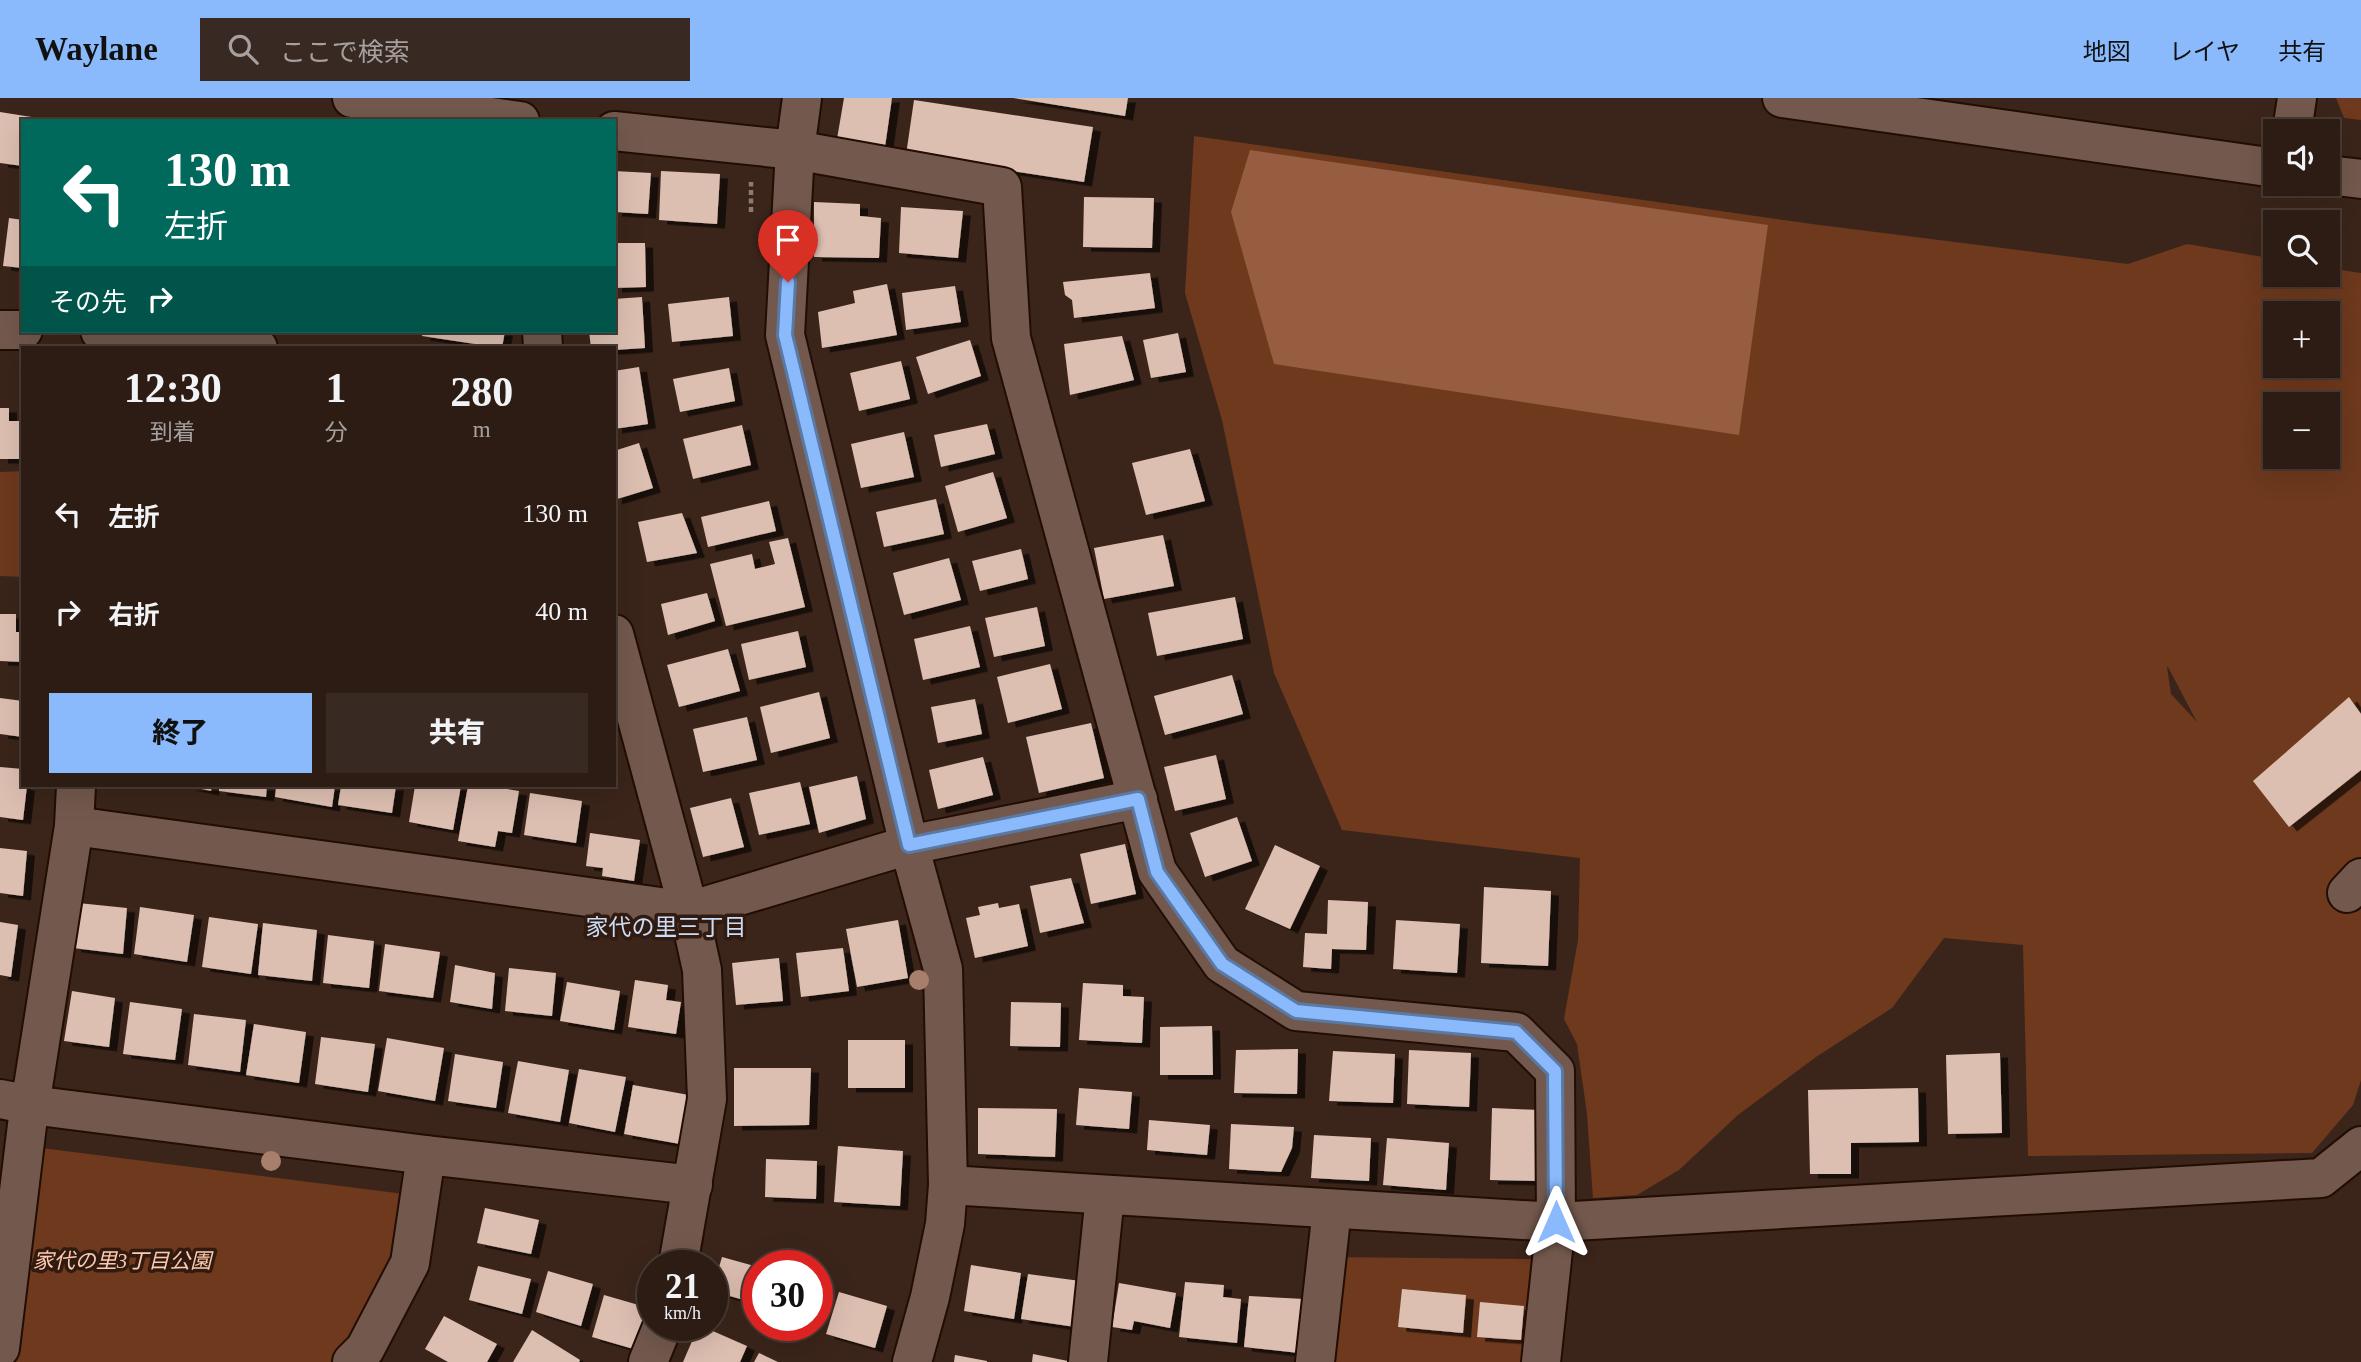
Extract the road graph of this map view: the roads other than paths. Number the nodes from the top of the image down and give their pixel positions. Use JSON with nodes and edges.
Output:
{"nodes":[{"id":1,"x":352,"y":98,"type":"edge"},
{"id":2,"x":802,"y":98,"type":"edge"},
{"id":3,"x":1782,"y":98,"type":"edge"},
{"id":4,"x":2297,"y":98,"type":"edge"},
{"id":5,"x":505,"y":119,"type":"edge"},
{"id":6,"x":2294,"y":119,"type":"edge"},
{"id":7,"x":616,"y":131,"type":"edge"},
{"id":8,"x":795,"y":150,"type":"junction"},
{"id":9,"x":2263,"y":166,"type":"edge"},
{"id":10,"x":2340,"y":176,"type":"edge"},
{"id":11,"x":2361,"y":179,"type":"edge"},
{"id":12,"x":0,"y":330,"type":"edge"},
{"id":13,"x":21,"y":330,"type":"edge"},
{"id":14,"x":116,"y":333,"type":"edge"},
{"id":15,"x":239,"y":346,"type":"edge"},
{"id":16,"x":616,"y":643,"type":"edge"},
{"id":17,"x":76,"y":787,"type":"edge"},
{"id":18,"x":1138,"y":799,"type":"junction"},
{"id":19,"x":74,"y":827,"type":"junction"},
{"id":20,"x":909,"y":845,"type":"junction"},
{"id":21,"x":689,"y":911,"type":"junction"},
{"id":22,"x":15,"y":1102,"type":"edge"},
{"id":23,"x":2361,"y":1146,"type":"edge"},
{"id":24,"x":426,"y":1155,"type":"junction"},
{"id":25,"x":693,"y":1185,"type":"junction"},
{"id":26,"x":948,"y":1185,"type":"junction"},
{"id":27,"x":1105,"y":1195,"type":"junction"},
{"id":28,"x":1332,"y":1209,"type":"junction"},
{"id":29,"x":1556,"y":1222,"type":"junction"},
{"id":30,"x":681,"y":1250,"type":"edge"},
{"id":31,"x":657,"y":1341,"type":"edge"},
{"id":32,"x":0,"y":1348,"type":"edge"},
{"id":33,"x":352,"y":1362,"type":"edge"},
{"id":34,"x":648,"y":1362,"type":"edge"},
{"id":35,"x":912,"y":1362,"type":"edge"},
{"id":36,"x":1088,"y":1362,"type":"edge"},
{"id":37,"x":1315,"y":1362,"type":"edge"},
{"id":38,"x":1541,"y":1362,"type":"edge"}],
"edges":[{"from":1,"to":5,"type":"street"},
{"from":2,"to":8,"type":"street"},
{"from":3,"to":9,"type":"street"},
{"from":4,"to":6,"type":"street"},
{"from":7,"to":8,"type":"street"},
{"from":8,"to":18,"type":"street"},
{"from":8,"to":20,"type":"street"},
{"from":10,"to":11,"type":"street"},
{"from":12,"to":13,"type":"street"},
{"from":14,"to":15,"type":"street"},
{"from":16,"to":21,"type":"street"},
{"from":17,"to":19,"type":"street"},
{"from":18,"to":20,"type":"street"},
{"from":18,"to":29,"type":"street"},
{"from":19,"to":21,"type":"street"},
{"from":19,"to":22,"type":"street"},
{"from":20,"to":21,"type":"street"},
{"from":20,"to":26,"type":"street"},
{"from":21,"to":25,"type":"street"},
{"from":22,"to":24,"type":"street"},
{"from":22,"to":32,"type":"street"},
{"from":23,"to":29,"type":"street"},
{"from":24,"to":25,"type":"street"},
{"from":24,"to":33,"type":"street"},
{"from":25,"to":30,"type":"street"},
{"from":26,"to":27,"type":"street"},
{"from":26,"to":35,"type":"street"},
{"from":27,"to":28,"type":"street"},
{"from":27,"to":36,"type":"street"},
{"from":28,"to":29,"type":"street"},
{"from":28,"to":37,"type":"street"},
{"from":29,"to":38,"type":"street"},
{"from":31,"to":34,"type":"street"}]}
